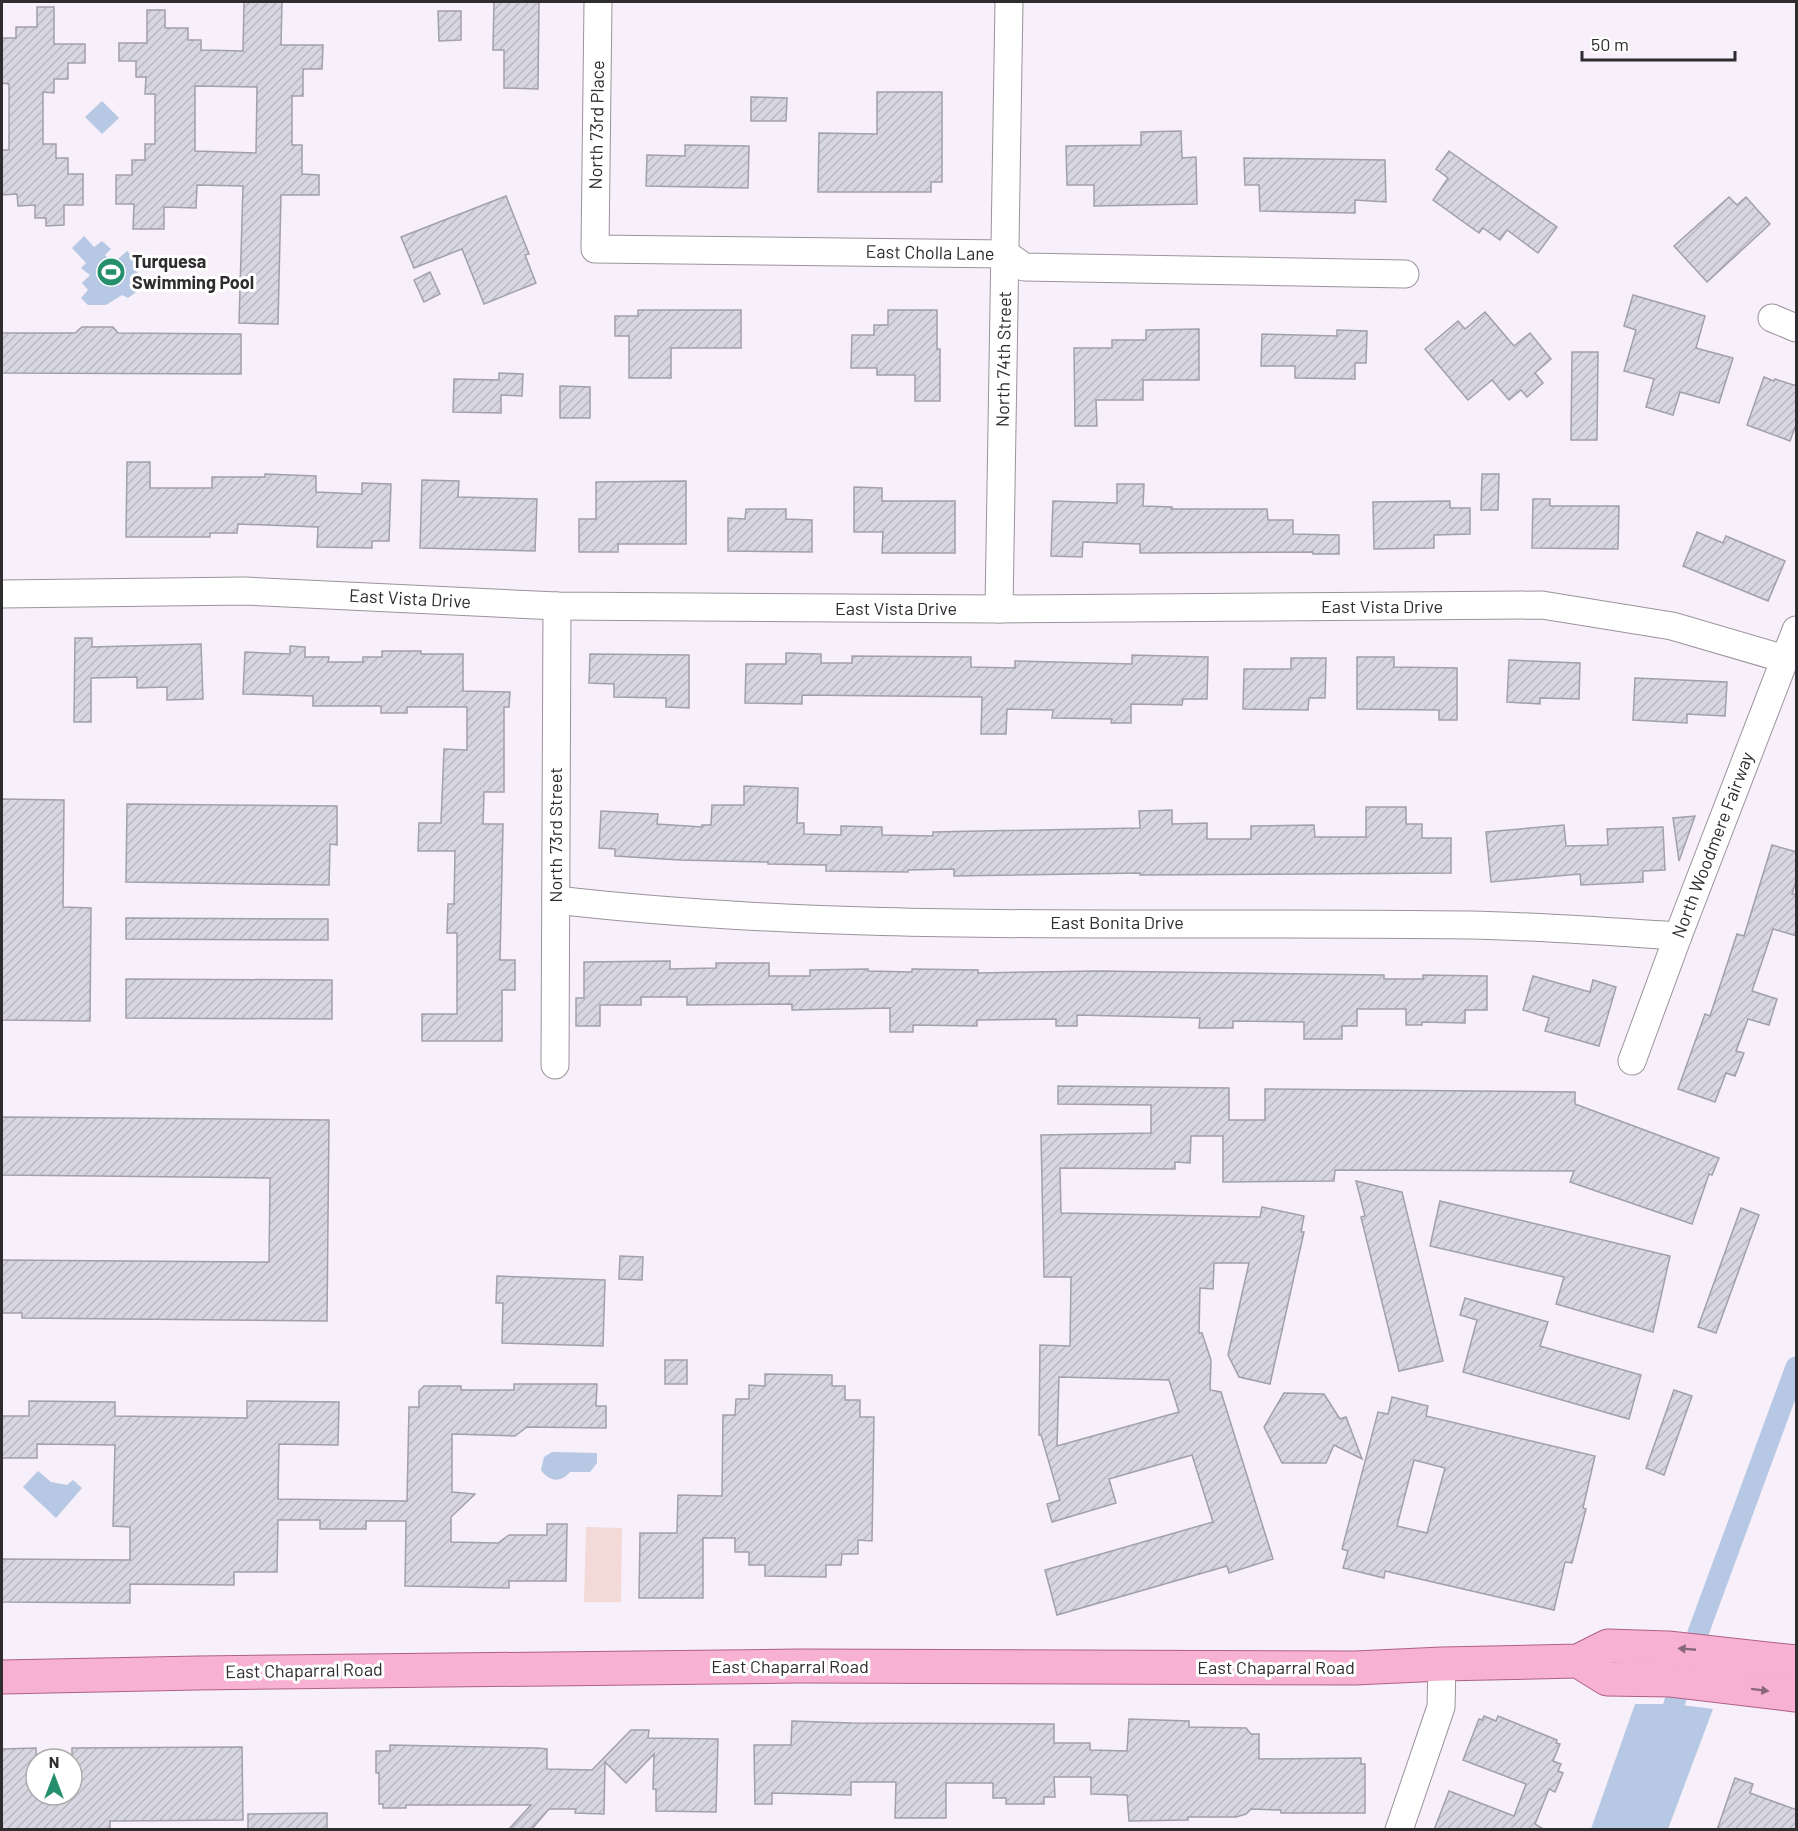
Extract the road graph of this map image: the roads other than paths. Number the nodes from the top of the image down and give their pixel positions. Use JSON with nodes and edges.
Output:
{"nodes":[{"id":1,"x":598,"y":2,"type":"edge"},
{"id":2,"x":1009,"y":2,"type":"edge"},
{"id":3,"x":595,"y":249,"type":"joint"},
{"id":4,"x":1006,"y":254,"type":"junction"},
{"id":5,"x":1405,"y":274,"type":"dead end"},
{"id":6,"x":1772,"y":318,"type":"dead end"},
{"id":7,"x":1797,"y":328,"type":"edge"},
{"id":8,"x":2,"y":594,"type":"edge"},
{"id":9,"x":557,"y":606,"type":"junction"},
{"id":10,"x":999,"y":609,"type":"junction"},
{"id":11,"x":1797,"y":630,"type":"edge"},
{"id":12,"x":1785,"y":659,"type":"junction"},
{"id":13,"x":556,"y":900,"type":"junction"},
{"id":14,"x":1678,"y":936,"type":"junction"},
{"id":15,"x":1632,"y":1061,"type":"dead end"},
{"id":16,"x":555,"y":1065,"type":"dead end"},
{"id":17,"x":1578,"y":1661,"type":"junction"},
{"id":18,"x":1797,"y":1662,"type":"edge"},
{"id":19,"x":1442,"y":1664,"type":"junction"},
{"id":20,"x":2,"y":1677,"type":"edge"},
{"id":21,"x":1797,"y":1695,"type":"edge"},
{"id":22,"x":1399,"y":1830,"type":"edge"}],
"edges":[{"from":1,"to":3,"type":"street","name":"North 73rd Place"},
{"from":2,"to":4,"type":"street","name":"North 74th Street"},
{"from":3,"to":4,"type":"street","name":"East Cholla Lane"},
{"from":4,"to":5,"type":"street","name":"East Cholla Lane"},
{"from":4,"to":10,"type":"street","name":"North 74th Street"},
{"from":6,"to":7,"type":"street"},
{"from":8,"to":9,"type":"street","name":"East Vista Drive"},
{"from":9,"to":10,"type":"street","name":"East Vista Drive"},
{"from":9,"to":13,"type":"street","name":"North 73rd Street"},
{"from":10,"to":12,"type":"street","name":"East Vista Drive"},
{"from":11,"to":12,"type":"street","name":"North Woodmere Fairway"},
{"from":12,"to":14,"type":"street","name":"North Woodmere Fairway"},
{"from":13,"to":14,"type":"street","name":"East Bonita Drive"},
{"from":13,"to":16,"type":"street","name":"North 73rd Street"},
{"from":14,"to":15,"type":"street","name":"North Woodmere Fairway"},
{"from":18,"to":17,"type":"main road","name":"East Chaparral Road","one_way":true},
{"from":17,"to":19,"type":"main road","name":"East Chaparral Road"},
{"from":17,"to":21,"type":"main road","one_way":true},
{"from":19,"to":20,"type":"main road","name":"East Chaparral Road"},
{"from":19,"to":22,"type":"street"}]}
